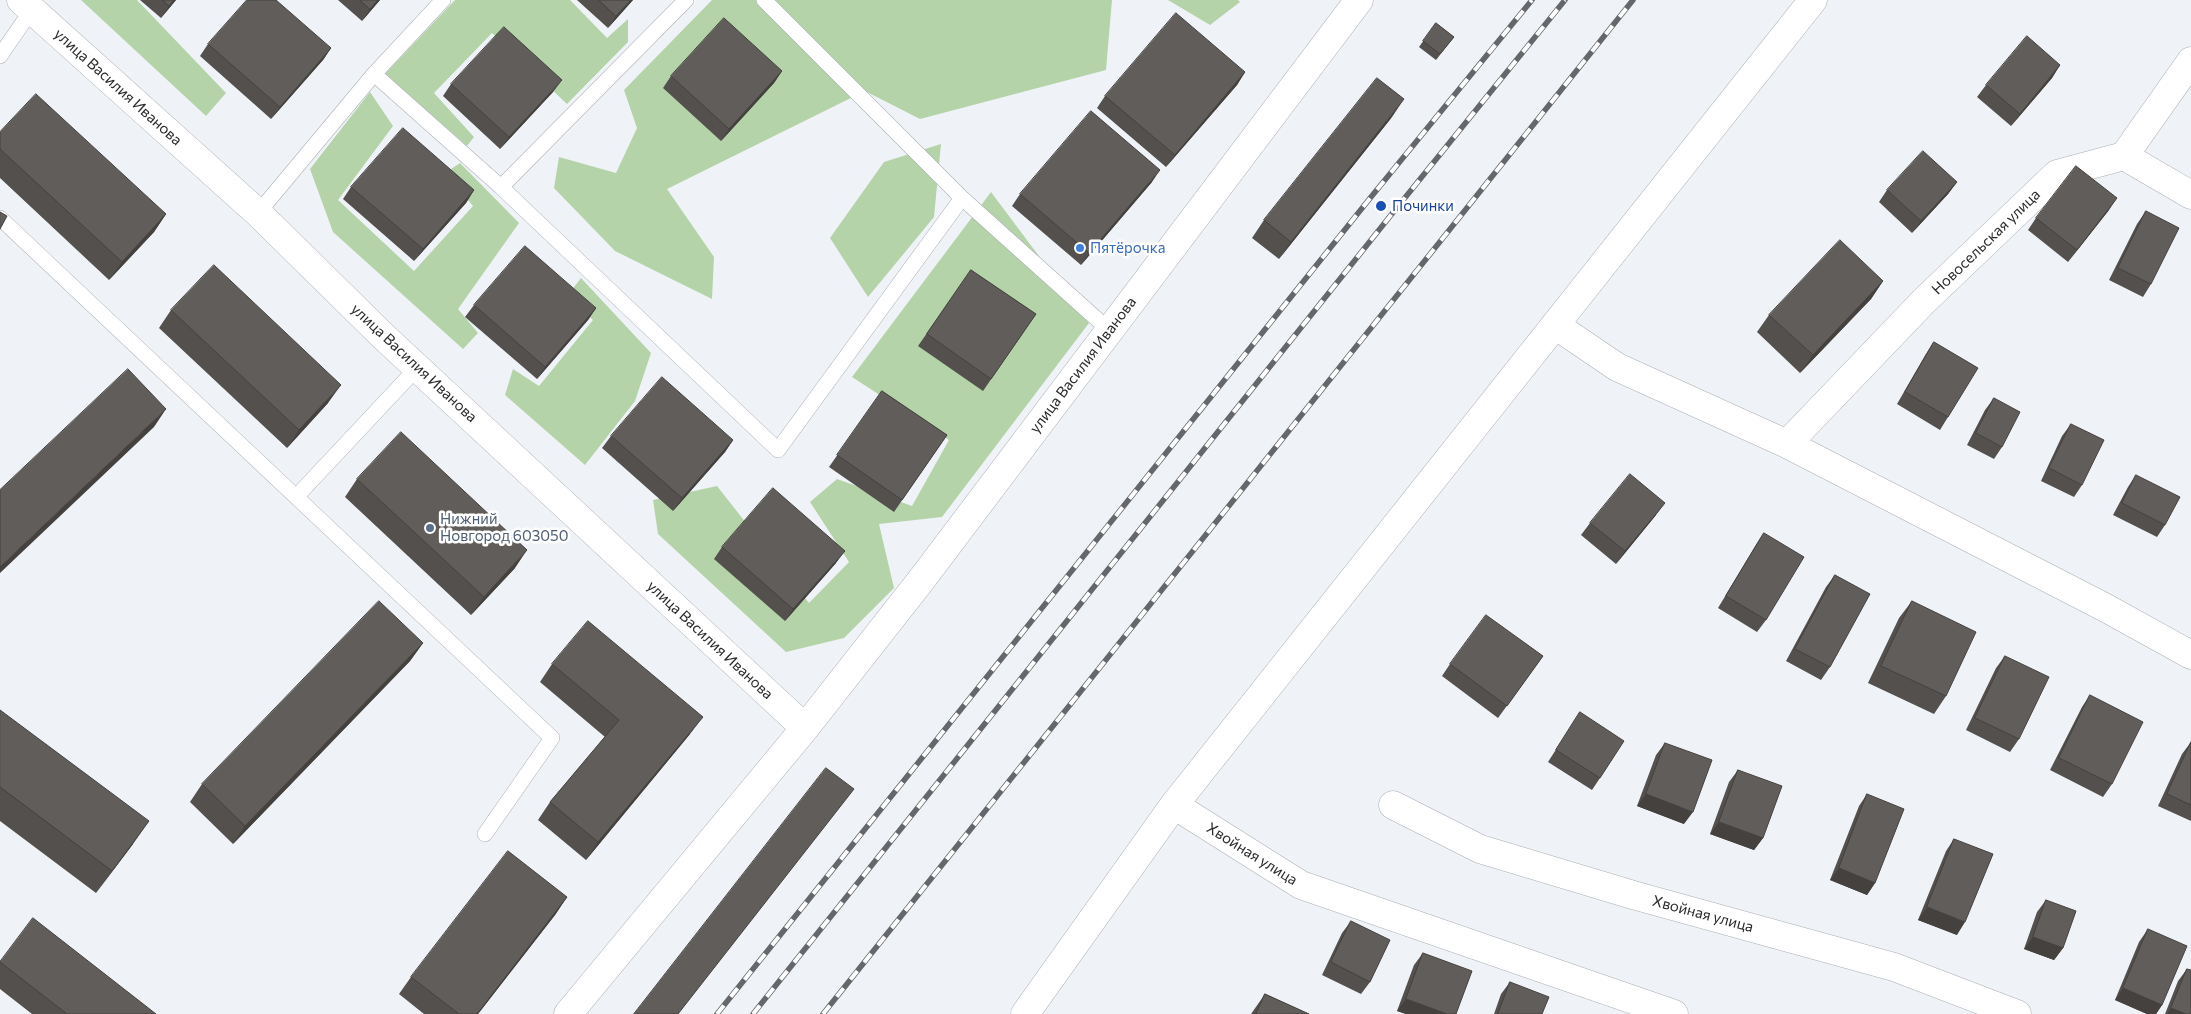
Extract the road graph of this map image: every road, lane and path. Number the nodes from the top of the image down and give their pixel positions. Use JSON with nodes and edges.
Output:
{"nodes":[{"id":1,"x":442,"y":0,"type":"edge"},
{"id":2,"x":686,"y":0,"type":"edge"},
{"id":3,"x":764,"y":0,"type":"edge"},
{"id":4,"x":1359,"y":0,"type":"edge"},
{"id":5,"x":1813,"y":0,"type":"edge"},
{"id":6,"x":31,"y":3,"type":"edge"},
{"id":7,"x":0,"y":56,"type":"edge"},
{"id":8,"x":2191,"y":61,"type":"edge"},
{"id":9,"x":374,"y":74,"type":"junction"},
{"id":10,"x":2124,"y":156,"type":"junction"},
{"id":11,"x":501,"y":187,"type":"junction"},
{"id":12,"x":2191,"y":195,"type":"edge"},
{"id":13,"x":962,"y":198,"type":"junction"},
{"id":14,"x":258,"y":213,"type":"junction"},
{"id":15,"x":0,"y":218,"type":"edge"},
{"id":16,"x":1554,"y":326,"type":"junction"},
{"id":17,"x":1109,"y":330,"type":"junction"},
{"id":18,"x":417,"y":368,"type":"junction"},
{"id":19,"x":1787,"y":444,"type":"junction"},
{"id":20,"x":296,"y":497,"type":"junction"},
{"id":21,"x":2191,"y":655,"type":"edge"},
{"id":22,"x":805,"y":728,"type":"junction"},
{"id":23,"x":1174,"y":804,"type":"junction"},
{"id":24,"x":1393,"y":805,"type":"dead end"},
{"id":25,"x":485,"y":834,"type":"dead end"},
{"id":26,"x":568,"y":1014,"type":"edge"},
{"id":27,"x":1025,"y":1014,"type":"edge"},
{"id":28,"x":1674,"y":1014,"type":"edge"},
{"id":29,"x":2017,"y":1014,"type":"edge"}],
"edges":[{"from":1,"to":9,"type":"lane"},
{"from":2,"to":11,"type":"lane"},
{"from":3,"to":13,"type":"lane"},
{"from":4,"to":17,"type":"street","name":"улица Василия Иванова"},
{"from":5,"to":16,"type":"street"},
{"from":6,"to":7,"type":"lane"},
{"from":6,"to":14,"type":"street","name":"улица Василия Иванова"},
{"from":8,"to":10,"type":"street"},
{"from":9,"to":11,"type":"lane"},
{"from":9,"to":14,"type":"lane"},
{"from":10,"to":12,"type":"street"},
{"from":10,"to":19,"type":"street","name":"Новосельская улица"},
{"from":11,"to":13,"type":"lane"},
{"from":13,"to":17,"type":"lane"},
{"from":14,"to":18,"type":"street","name":"улица Василия Иванова"},
{"from":15,"to":20,"type":"lane"},
{"from":16,"to":19,"type":"street"},
{"from":16,"to":23,"type":"street"},
{"from":17,"to":22,"type":"street","name":"улица Василия Иванова"},
{"from":18,"to":20,"type":"lane"},
{"from":18,"to":22,"type":"street","name":"улица Василия Иванова"},
{"from":19,"to":21,"type":"street"},
{"from":20,"to":25,"type":"lane"},
{"from":22,"to":26,"type":"street","name":"улица Василия Иванова"},
{"from":23,"to":27,"type":"street"},
{"from":23,"to":28,"type":"street","name":"Хвойная улица"},
{"from":24,"to":29,"type":"street","name":"Хвойная улица"}]}
